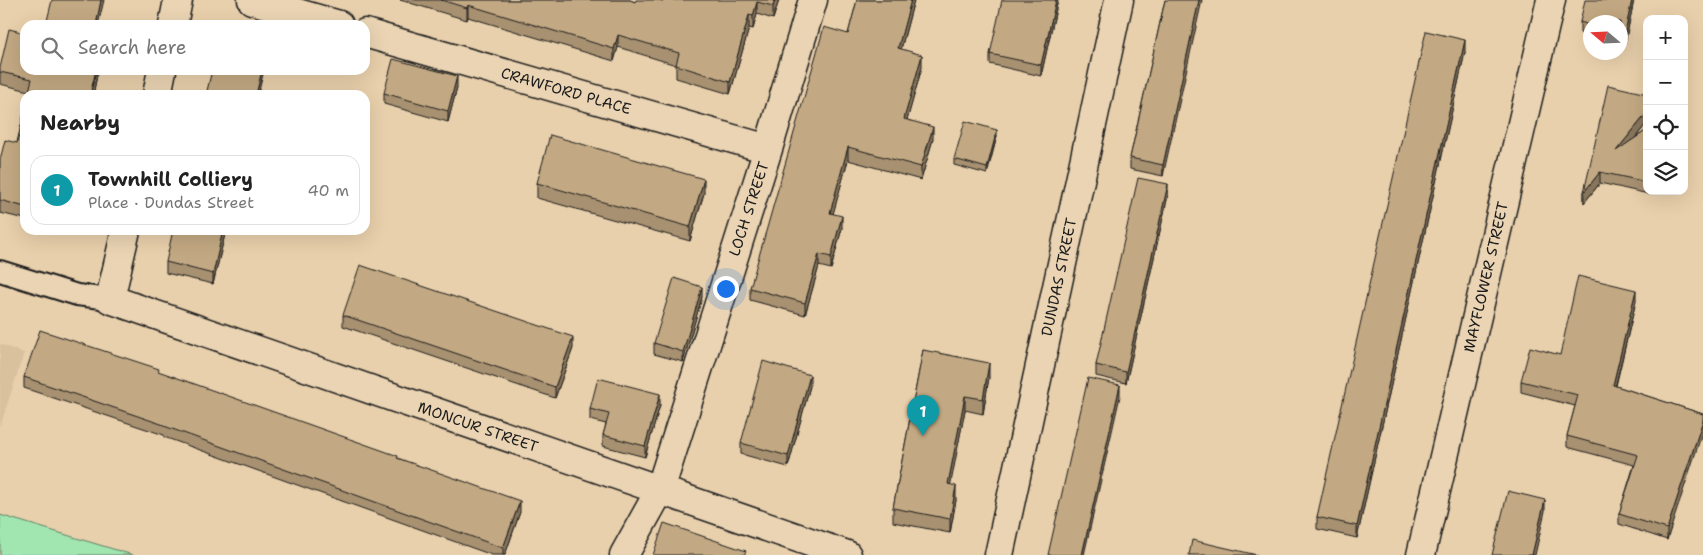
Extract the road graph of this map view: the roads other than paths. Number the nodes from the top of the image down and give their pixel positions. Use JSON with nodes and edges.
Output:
{"nodes":[{"id":1,"x":178,"y":0,"type":"edge"},
{"id":2,"x":252,"y":0,"type":"edge"},
{"id":3,"x":813,"y":0,"type":"edge"},
{"id":4,"x":1119,"y":0,"type":"edge"},
{"id":5,"x":1551,"y":0,"type":"edge"},
{"id":6,"x":174,"y":20,"type":"edge"},
{"id":7,"x":322,"y":20,"type":"edge"},
{"id":8,"x":370,"y":34,"type":"edge"},
{"id":9,"x":161,"y":75,"type":"edge"},
{"id":10,"x":157,"y":90,"type":"edge"},
{"id":11,"x":768,"y":149,"type":"junction"},
{"id":12,"x":125,"y":235,"type":"edge"},
{"id":13,"x":0,"y":271,"type":"edge"},
{"id":14,"x":110,"y":299,"type":"junction"},
{"id":15,"x":660,"y":490,"type":"junction"},
{"id":16,"x":837,"y":553,"type":"edge"},
{"id":17,"x":624,"y":555,"type":"edge"},
{"id":18,"x":999,"y":555,"type":"edge"},
{"id":19,"x":1421,"y":555,"type":"edge"}],
"edges":[{"from":1,"to":6,"type":"street"},
{"from":2,"to":7,"type":"street"},
{"from":3,"to":11,"type":"street","name":"LOCH STREET"},
{"from":4,"to":18,"type":"street","name":"DUNDAS STREET"},
{"from":5,"to":19,"type":"street","name":"MAYFLOWER STREET"},
{"from":8,"to":11,"type":"street","name":"CRAWFORD PLACE"},
{"from":9,"to":10,"type":"street"},
{"from":11,"to":15,"type":"street","name":"LOCH STREET"},
{"from":12,"to":14,"type":"street"},
{"from":13,"to":14,"type":"lane"},
{"from":14,"to":15,"type":"street","name":"MONCUR STREET"},
{"from":15,"to":16,"type":"street","name":"MONCUR STREET"},
{"from":15,"to":17,"type":"street","name":"LOCH STREET"}]}
